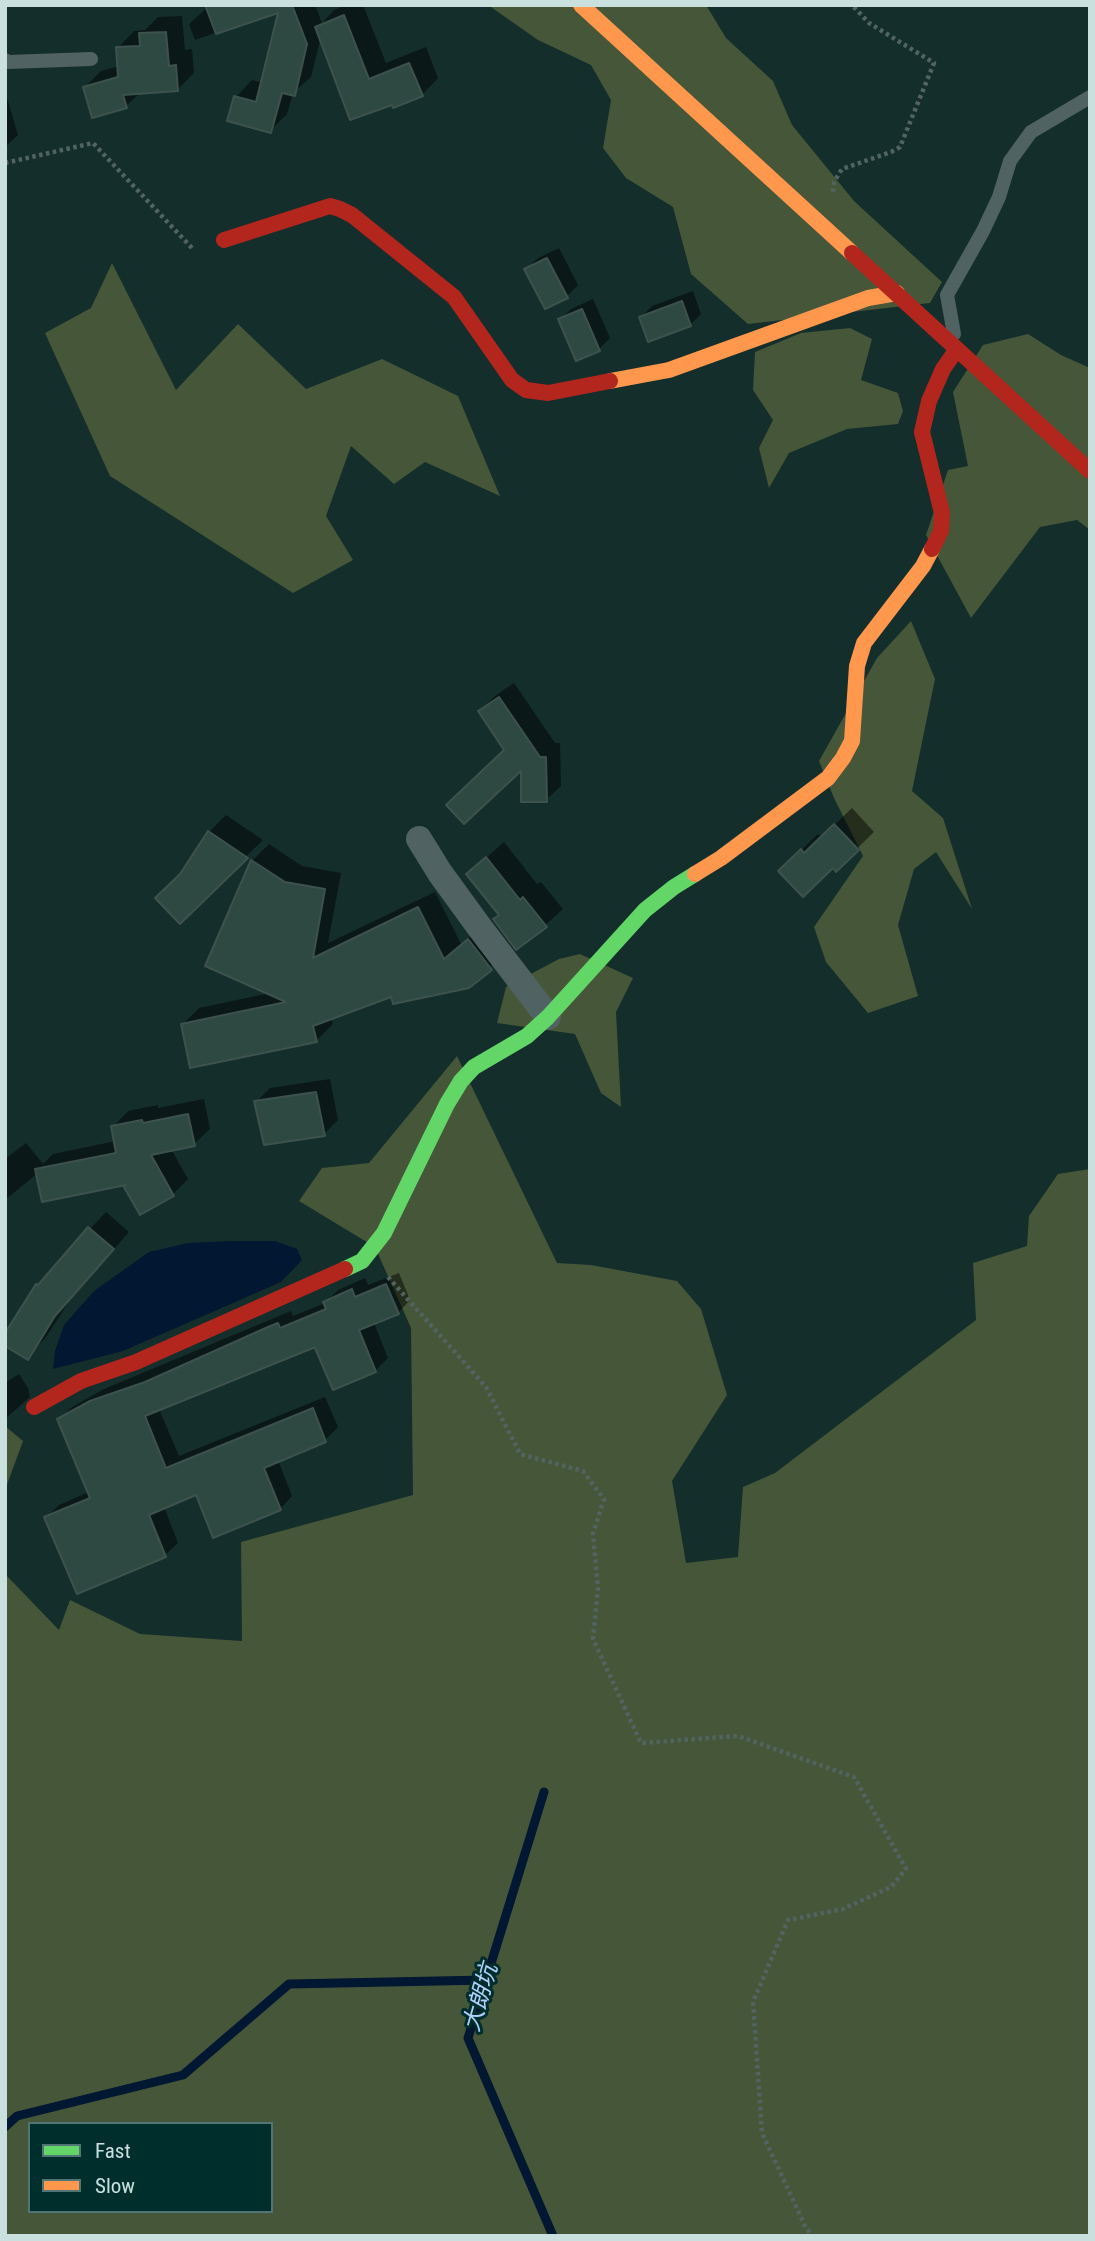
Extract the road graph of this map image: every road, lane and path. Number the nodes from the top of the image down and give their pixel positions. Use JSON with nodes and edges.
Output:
{"nodes":[{"id":1,"x":581,"y":5,"type":"edge"},
{"id":2,"x":852,"y":5,"type":"edge"},
{"id":3,"x":91,"y":59,"type":"dead end"},
{"id":4,"x":5,"y":60,"type":"edge"},
{"id":5,"x":1090,"y":97,"type":"edge"},
{"id":6,"x":5,"y":163,"type":"edge"},
{"id":7,"x":835,"y":202,"type":"dead end"},
{"id":8,"x":224,"y":240,"type":"joint"},
{"id":9,"x":897,"y":293,"type":"junction"},
{"id":10,"x":957,"y":349,"type":"junction"},
{"id":11,"x":1090,"y":471,"type":"edge"},
{"id":12,"x":419,"y":839,"type":"dead end"},
{"id":13,"x":548,"y":1017,"type":"junction"},
{"id":14,"x":362,"y":1261,"type":"junction"},
{"id":15,"x":34,"y":1407,"type":"dead end"},
{"id":16,"x":812,"y":2236,"type":"edge"}],
"edges":[{"from":1,"to":9,"type":"street"},
{"from":2,"to":7,"type":"path"},
{"from":3,"to":4,"type":"lane"},
{"from":5,"to":10,"type":"lane"},
{"from":6,"to":8,"type":"path"},
{"from":8,"to":9,"type":"street"},
{"from":9,"to":10,"type":"street"},
{"from":10,"to":11,"type":"street"},
{"from":10,"to":13,"type":"street"},
{"from":12,"to":13,"type":"street"},
{"from":13,"to":14,"type":"street"},
{"from":14,"to":15,"type":"street"},
{"from":14,"to":16,"type":"path"}]}
